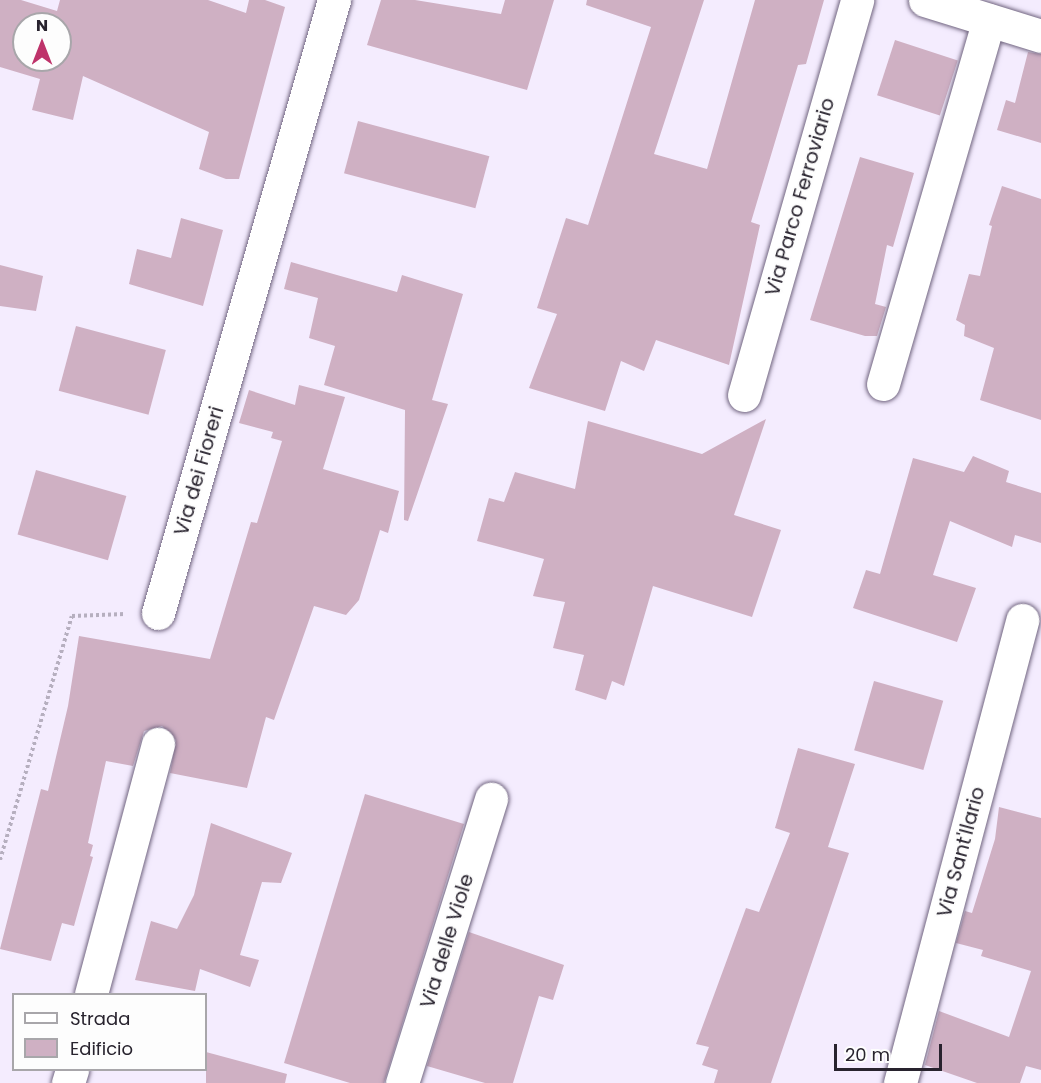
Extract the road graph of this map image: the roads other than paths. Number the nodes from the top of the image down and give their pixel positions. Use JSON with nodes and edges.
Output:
{"nodes":[{"id":1,"x":334,"y":0,"type":"edge"},
{"id":2,"x":857,"y":0,"type":"edge"},
{"id":3,"x":925,"y":0,"type":"edge"},
{"id":4,"x":989,"y":20,"type":"junction"},
{"id":5,"x":1041,"y":36,"type":"edge"},
{"id":6,"x":883,"y":384,"type":"dead end"},
{"id":7,"x":744,"y":395,"type":"dead end"},
{"id":8,"x":158,"y":613,"type":"road end"},
{"id":9,"x":1022,"y":620,"type":"dead end"},
{"id":10,"x":158,"y":744,"type":"dead end"},
{"id":11,"x":491,"y":799,"type":"dead end"},
{"id":12,"x":92,"y":993,"type":"edge"},
{"id":13,"x":402,"y":1083,"type":"edge"},
{"id":14,"x":900,"y":1083,"type":"edge"}],
"edges":[{"from":1,"to":8,"type":"street","name":"Via dei Fioreri"},
{"from":2,"to":7,"type":"street","name":"Via Parco Ferroviario"},
{"from":3,"to":4,"type":"street"},
{"from":4,"to":5,"type":"street"},
{"from":4,"to":6,"type":"street"},
{"from":9,"to":14,"type":"street","name":"Via Sant'Ilario"},
{"from":10,"to":12,"type":"street"},
{"from":11,"to":13,"type":"street","name":"Via delle Viole"}]}
